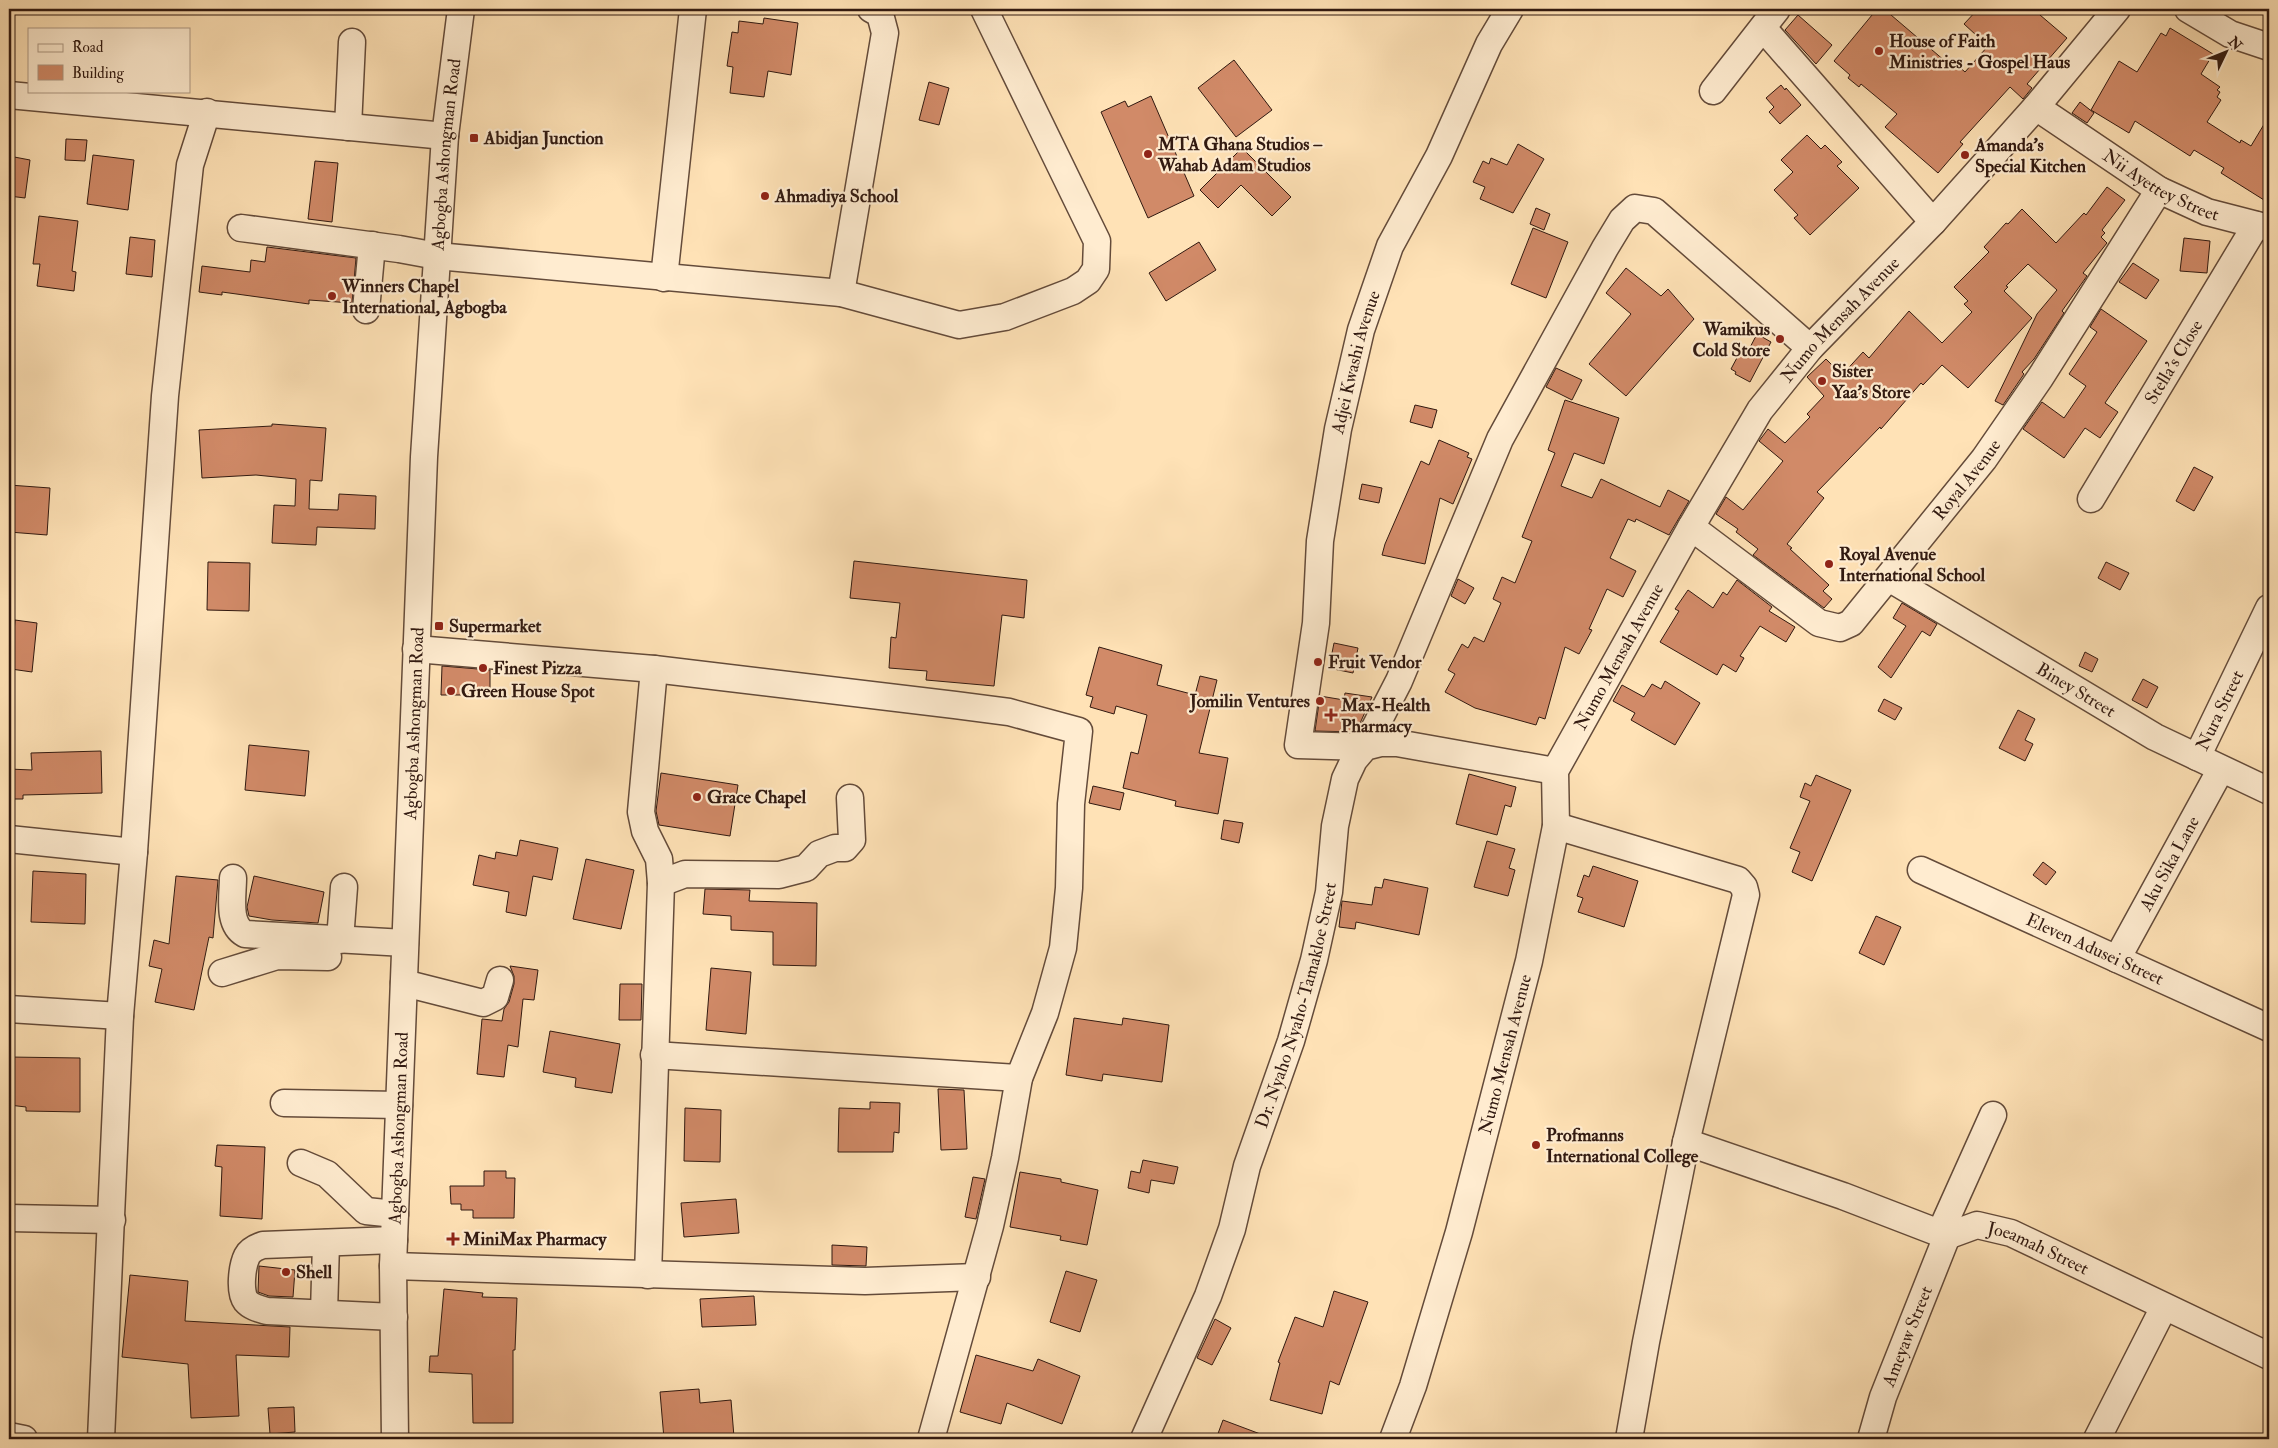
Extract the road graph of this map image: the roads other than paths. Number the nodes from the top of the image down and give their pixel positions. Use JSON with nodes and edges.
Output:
{"nodes":[{"id":1,"x":461,"y":9,"type":"edge"},
{"id":2,"x":692,"y":9,"type":"edge"},
{"id":3,"x":871,"y":9,"type":"edge"},
{"id":4,"x":984,"y":9,"type":"edge"},
{"id":5,"x":1510,"y":9,"type":"edge"},
{"id":6,"x":2117,"y":9,"type":"edge"},
{"id":7,"x":2188,"y":9,"type":"edge"},
{"id":8,"x":1770,"y":18,"type":"edge"},
{"id":9,"x":352,"y":42,"type":"dead end"},
{"id":10,"x":2269,"y":47,"type":"edge"},
{"id":11,"x":1713,"y":91,"type":"dead end"},
{"id":12,"x":9,"y":95,"type":"edge"},
{"id":13,"x":2036,"y":107,"type":"junction"},
{"id":14,"x":207,"y":112,"type":"junction"},
{"id":15,"x":348,"y":126,"type":"junction"},
{"id":16,"x":445,"y":136,"type":"junction"},
{"id":17,"x":2160,"y":190,"type":"junction"},
{"id":18,"x":1933,"y":222,"type":"junction"},
{"id":19,"x":2263,"y":226,"type":"edge"},
{"id":20,"x":241,"y":228,"type":"dead end"},
{"id":21,"x":372,"y":245,"type":"junction"},
{"id":22,"x":437,"y":256,"type":"junction"},
{"id":23,"x":664,"y":278,"type":"junction"},
{"id":24,"x":841,"y":293,"type":"junction"},
{"id":25,"x":366,"y":310,"type":"dead end"},
{"id":26,"x":1810,"y":348,"type":"junction"},
{"id":27,"x":2091,"y":499,"type":"dead end"},
{"id":28,"x":1691,"y":527,"type":"junction"},
{"id":29,"x":1889,"y":578,"type":"junction"},
{"id":30,"x":2269,"y":608,"type":"edge"},
{"id":31,"x":416,"y":649,"type":"junction"},
{"id":32,"x":654,"y":669,"type":"junction"},
{"id":33,"x":1366,"y":748,"type":"junction"},
{"id":34,"x":2197,"y":757,"type":"junction"},
{"id":35,"x":2222,"y":769,"type":"junction"},
{"id":36,"x":1555,"y":771,"type":"junction"},
{"id":37,"x":2269,"y":791,"type":"edge"},
{"id":38,"x":850,"y":798,"type":"dead end"},
{"id":39,"x":1556,"y":826,"type":"junction"},
{"id":40,"x":9,"y":839,"type":"edge"},
{"id":41,"x":134,"y":852,"type":"junction"},
{"id":42,"x":1921,"y":870,"type":"dead end"},
{"id":43,"x":233,"y":878,"type":"dead end"},
{"id":44,"x":661,"y":883,"type":"junction"},
{"id":45,"x":344,"y":887,"type":"dead end"},
{"id":46,"x":340,"y":940,"type":"junction"},
{"id":47,"x":2116,"y":958,"type":"junction"},
{"id":48,"x":404,"y":962,"type":"junction"},
{"id":49,"x":222,"y":973,"type":"dead end"},
{"id":50,"x":500,"y":980,"type":"dead end"},
{"id":51,"x":9,"y":1009,"type":"edge"},
{"id":52,"x":120,"y":1016,"type":"junction"},
{"id":53,"x":2269,"y":1028,"type":"edge"},
{"id":54,"x":654,"y":1055,"type":"junction"},
{"id":55,"x":1019,"y":1078,"type":"junction"},
{"id":56,"x":284,"y":1103,"type":"dead end"},
{"id":57,"x":399,"y":1105,"type":"junction"},
{"id":58,"x":1993,"y":1115,"type":"dead end"},
{"id":59,"x":1686,"y":1142,"type":"junction"},
{"id":60,"x":302,"y":1163,"type":"dead end"},
{"id":61,"x":395,"y":1214,"type":"junction"},
{"id":62,"x":9,"y":1218,"type":"edge"},
{"id":63,"x":112,"y":1220,"type":"junction"},
{"id":64,"x":1943,"y":1234,"type":"junction"},
{"id":65,"x":394,"y":1240,"type":"junction"},
{"id":66,"x":326,"y":1243,"type":"junction"},
{"id":67,"x":393,"y":1266,"type":"junction"},
{"id":68,"x":648,"y":1275,"type":"junction"},
{"id":69,"x":977,"y":1277,"type":"junction"},
{"id":70,"x":2164,"y":1307,"type":"junction"},
{"id":71,"x":324,"y":1313,"type":"junction"},
{"id":72,"x":394,"y":1317,"type":"junction"},
{"id":73,"x":2269,"y":1356,"type":"edge"},
{"id":74,"x":9,"y":1436,"type":"edge"},
{"id":75,"x":24,"y":1439,"type":"edge"},
{"id":76,"x":101,"y":1439,"type":"edge"},
{"id":77,"x":395,"y":1439,"type":"edge"},
{"id":78,"x":931,"y":1439,"type":"edge"},
{"id":79,"x":1144,"y":1439,"type":"edge"},
{"id":80,"x":1393,"y":1439,"type":"edge"},
{"id":81,"x":1629,"y":1439,"type":"edge"},
{"id":82,"x":1872,"y":1439,"type":"edge"},
{"id":83,"x":2097,"y":1439,"type":"edge"}],
"edges":[{"from":1,"to":16,"type":"street","name":"Agbogba Ashongman Road"},
{"from":2,"to":23,"type":"street"},
{"from":3,"to":24,"type":"street"},
{"from":4,"to":24,"type":"street"},
{"from":5,"to":33,"type":"street","name":"Adjei Kwashi Avenue"},
{"from":6,"to":13,"type":"street","name":"Numo Mensah Avenue"},
{"from":7,"to":10,"type":"street"},
{"from":8,"to":11,"type":"street"},
{"from":8,"to":18,"type":"street"},
{"from":9,"to":15,"type":"street"},
{"from":12,"to":14,"type":"street"},
{"from":13,"to":17,"type":"street","name":"Nii Ayettey Street"},
{"from":13,"to":18,"type":"street","name":"Numo Mensah Avenue"},
{"from":14,"to":15,"type":"street"},
{"from":14,"to":41,"type":"street"},
{"from":15,"to":16,"type":"street"},
{"from":16,"to":22,"type":"street","name":"Agbogba Ashongman Road"},
{"from":17,"to":19,"type":"street","name":"Nii Ayettey Street"},
{"from":17,"to":29,"type":"street","name":"Royal Avenue"},
{"from":18,"to":26,"type":"street","name":"Numo Mensah Avenue"},
{"from":19,"to":27,"type":"street","name":"Stella's Close"},
{"from":20,"to":21,"type":"street"},
{"from":21,"to":22,"type":"street"},
{"from":21,"to":25,"type":"street"},
{"from":22,"to":23,"type":"street"},
{"from":22,"to":31,"type":"street","name":"Agbogba Ashongman Road"},
{"from":23,"to":24,"type":"street"},
{"from":26,"to":28,"type":"street","name":"Numo Mensah Avenue"},
{"from":26,"to":33,"type":"street","name":"Dr. Nyaho Nyaho-Tamakloe Street"},
{"from":28,"to":29,"type":"street","name":"Royal Avenue"},
{"from":28,"to":36,"type":"street","name":"Numo Mensah Avenue"},
{"from":29,"to":34,"type":"street","name":"Biney Street"},
{"from":30,"to":34,"type":"street","name":"Nura Street"},
{"from":31,"to":32,"type":"street"},
{"from":31,"to":48,"type":"street","name":"Agbogba Ashongman Road"},
{"from":32,"to":44,"type":"street"},
{"from":32,"to":55,"type":"street"},
{"from":33,"to":36,"type":"street"},
{"from":33,"to":79,"type":"street","name":"Dr. Nyaho Nyaho-Tamakloe Street"},
{"from":34,"to":35,"type":"street","name":"Biney Street"},
{"from":35,"to":37,"type":"street","name":"Biney Street"},
{"from":35,"to":47,"type":"street","name":"Aku Sika Lane"},
{"from":36,"to":39,"type":"street","name":"Numo Mensah Avenue"},
{"from":38,"to":44,"type":"street"},
{"from":39,"to":59,"type":"street"},
{"from":39,"to":80,"type":"street","name":"Numo Mensah Avenue"},
{"from":40,"to":41,"type":"street"},
{"from":41,"to":52,"type":"street"},
{"from":42,"to":47,"type":"street","name":"Eleven Adusei Street"},
{"from":43,"to":46,"type":"street"},
{"from":44,"to":54,"type":"street"},
{"from":45,"to":46,"type":"street"},
{"from":46,"to":48,"type":"street"},
{"from":47,"to":53,"type":"street","name":"Eleven Adusei Street"},
{"from":48,"to":49,"type":"street"},
{"from":48,"to":50,"type":"street"},
{"from":48,"to":57,"type":"street","name":"Agbogba Ashongman Road"},
{"from":51,"to":52,"type":"street"},
{"from":52,"to":63,"type":"street"},
{"from":54,"to":55,"type":"street"},
{"from":54,"to":68,"type":"street"},
{"from":55,"to":69,"type":"street"},
{"from":56,"to":57,"type":"street"},
{"from":57,"to":61,"type":"street","name":"Agbogba Ashongman Road"},
{"from":58,"to":64,"type":"street","name":"Ameyaw Street"},
{"from":59,"to":64,"type":"street"},
{"from":59,"to":81,"type":"street"},
{"from":60,"to":61,"type":"street"},
{"from":61,"to":65,"type":"street","name":"Agbogba Ashongman Road"},
{"from":62,"to":63,"type":"street"},
{"from":63,"to":76,"type":"street"},
{"from":64,"to":70,"type":"street","name":"Joeamah Street"},
{"from":64,"to":82,"type":"street","name":"Ameyaw Street"},
{"from":65,"to":66,"type":"street"},
{"from":65,"to":67,"type":"street","name":"Agbogba Ashongman Road"},
{"from":66,"to":71,"type":"street"},
{"from":66,"to":71,"type":"street"},
{"from":67,"to":68,"type":"street"},
{"from":67,"to":72,"type":"street","name":"Agbogba Ashongman Road"},
{"from":68,"to":69,"type":"street"},
{"from":69,"to":78,"type":"street"},
{"from":70,"to":73,"type":"street","name":"Joeamah Street"},
{"from":70,"to":83,"type":"street"},
{"from":71,"to":72,"type":"street"},
{"from":72,"to":77,"type":"street","name":"Agbogba Ashongman Road"},
{"from":74,"to":75,"type":"street"}]}
